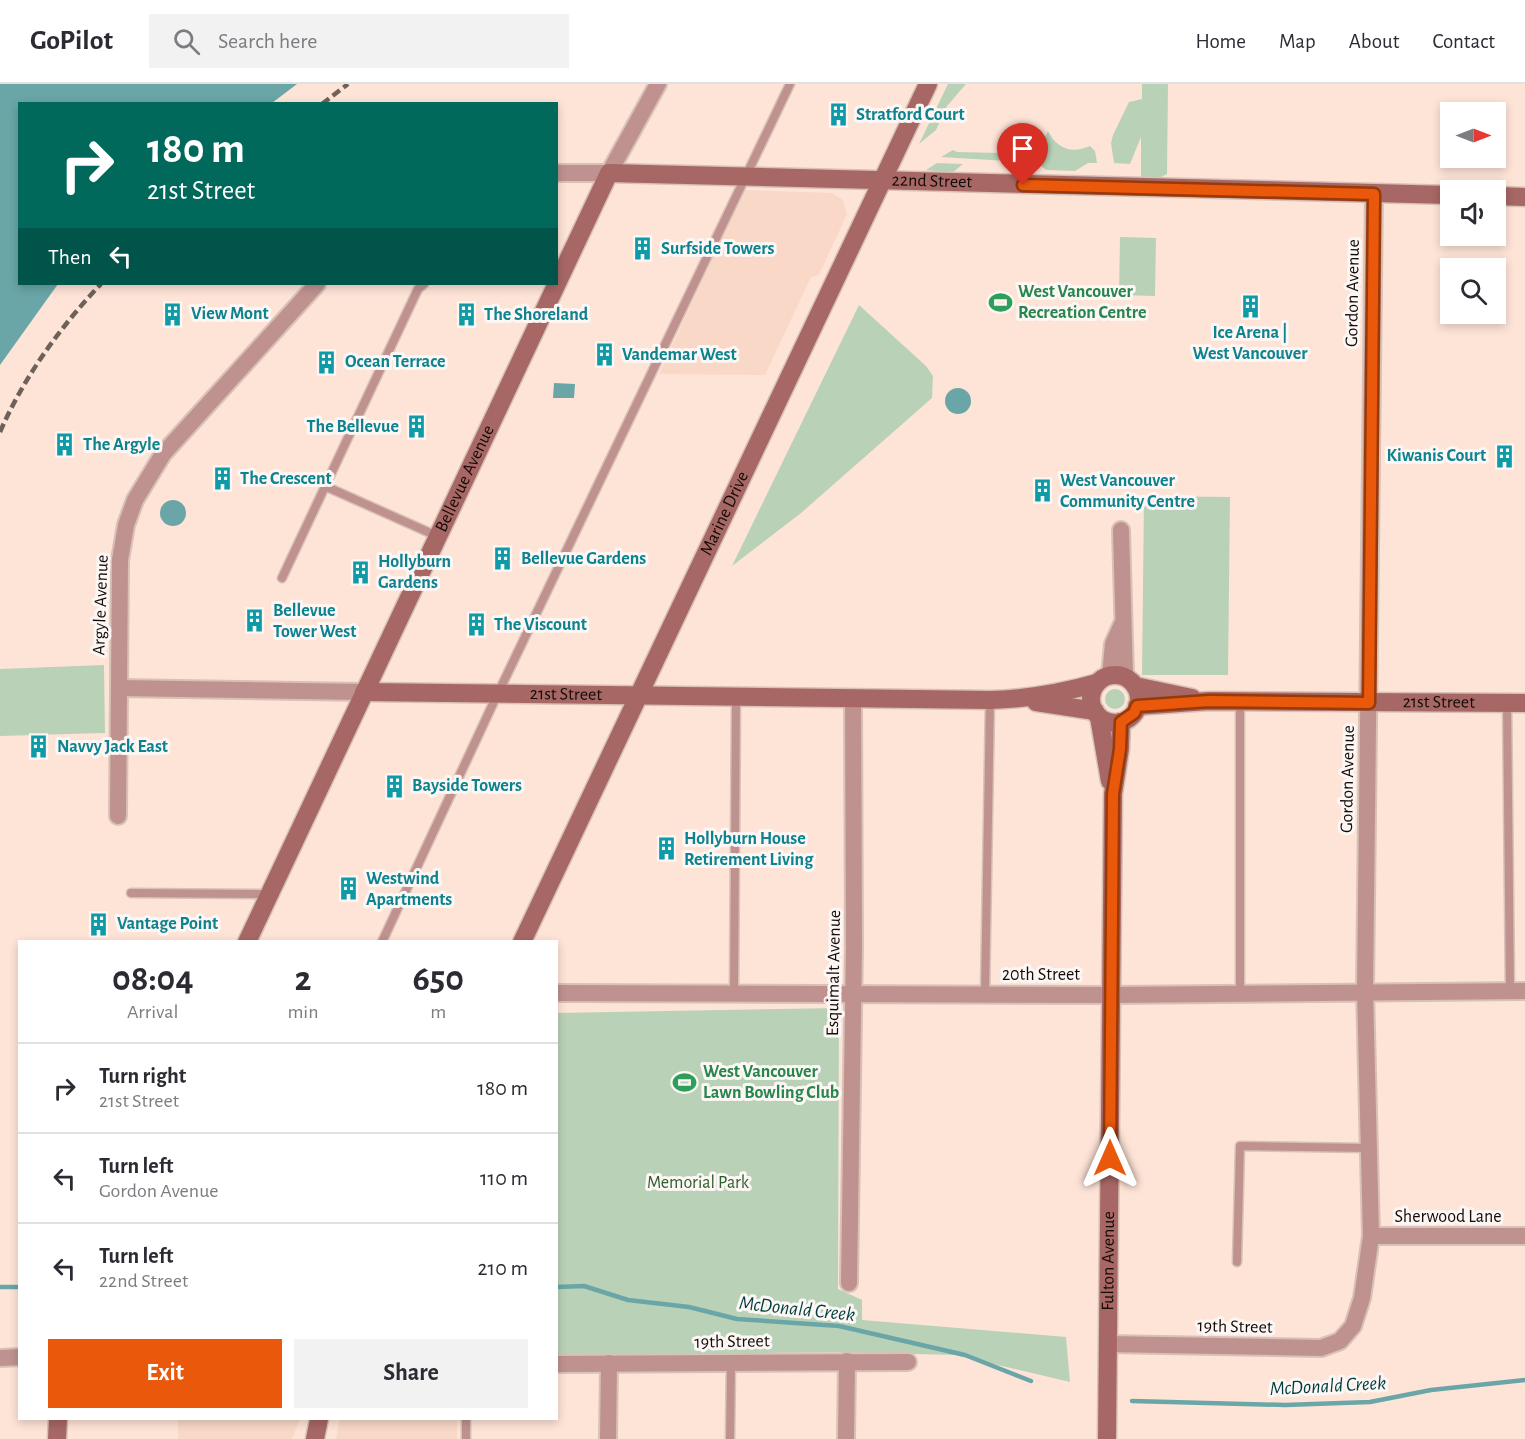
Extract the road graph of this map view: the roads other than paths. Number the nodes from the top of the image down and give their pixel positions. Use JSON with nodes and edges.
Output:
{"nodes":[{"id":1,"x":658,"y":84,"type":"edge"},
{"id":2,"x":790,"y":84,"type":"edge"},
{"id":3,"x":928,"y":84,"type":"edge"},
{"id":4,"x":558,"y":173,"type":"edge"},
{"id":5,"x":609,"y":173,"type":"junction"},
{"id":6,"x":746,"y":176,"type":"junction"},
{"id":7,"x":881,"y":182,"type":"junction"},
{"id":8,"x":1374,"y":194,"type":"junction"},
{"id":9,"x":1440,"y":195,"type":"edge"},
{"id":10,"x":1506,"y":196,"type":"edge"},
{"id":11,"x":1525,"y":197,"type":"edge"},
{"id":12,"x":558,"y":281,"type":"edge"},
{"id":13,"x":316,"y":285,"type":"edge"},
{"id":14,"x":423,"y":285,"type":"edge"},
{"id":15,"x":556,"y":285,"type":"edge"},
{"id":16,"x":327,"y":487,"type":"junction"},
{"id":17,"x":1121,"y":530,"type":"dead end"},
{"id":18,"x":438,"y":536,"type":"junction"},
{"id":19,"x":282,"y":578,"type":"dead end"},
{"id":20,"x":1117,"y":680,"type":"junction"},
{"id":21,"x":119,"y":688,"type":"junction"},
{"id":22,"x":364,"y":692,"type":"junction"},
{"id":23,"x":499,"y":692,"type":"junction"},
{"id":24,"x":638,"y":694,"type":"junction"},
{"id":25,"x":736,"y":698,"type":"junction"},
{"id":26,"x":853,"y":699,"type":"junction"},
{"id":27,"x":1013,"y":699,"type":"junction"},
{"id":28,"x":990,"y":700,"type":"junction"},
{"id":29,"x":1209,"y":701,"type":"junction"},
{"id":30,"x":1240,"y":701,"type":"junction"},
{"id":31,"x":1369,"y":703,"type":"junction"},
{"id":32,"x":1516,"y":703,"type":"edge"},
{"id":33,"x":1137,"y":706,"type":"junction"},
{"id":34,"x":1097,"y":714,"type":"junction"},
{"id":35,"x":1121,"y":722,"type":"junction"},
{"id":36,"x":1113,"y":794,"type":"junction"},
{"id":37,"x":118,"y":816,"type":"dead end"},
{"id":38,"x":131,"y":893,"type":"dead end"},
{"id":39,"x":269,"y":894,"type":"junction"},
{"id":40,"x":248,"y":940,"type":"edge"},
{"id":41,"x":383,"y":940,"type":"edge"},
{"id":42,"x":523,"y":940,"type":"edge"},
{"id":43,"x":1365,"y":990,"type":"junction"},
{"id":44,"x":1517,"y":991,"type":"edge"},
{"id":45,"x":1240,"y":992,"type":"junction"},
{"id":46,"x":558,"y":993,"type":"edge"},
{"id":47,"x":853,"y":993,"type":"junction"},
{"id":48,"x":734,"y":994,"type":"junction"},
{"id":49,"x":985,"y":994,"type":"junction"},
{"id":50,"x":1111,"y":994,"type":"junction"},
{"id":51,"x":1367,"y":1148,"type":"junction"},
{"id":52,"x":1371,"y":1236,"type":"junction"},
{"id":53,"x":1525,"y":1236,"type":"edge"},
{"id":54,"x":1237,"y":1262,"type":"dead end"},
{"id":55,"x":849,"y":1282,"type":"dead end"},
{"id":56,"x":1353,"y":1326,"type":"joint"},
{"id":57,"x":1108,"y":1344,"type":"junction"},
{"id":58,"x":18,"y":1357,"type":"edge"},
{"id":59,"x":0,"y":1358,"type":"edge"},
{"id":60,"x":847,"y":1361,"type":"junction"},
{"id":61,"x":731,"y":1362,"type":"junction"},
{"id":62,"x":908,"y":1362,"type":"dead end"},
{"id":63,"x":609,"y":1363,"type":"junction"},
{"id":64,"x":558,"y":1364,"type":"edge"},
{"id":65,"x":58,"y":1420,"type":"edge"},
{"id":66,"x":319,"y":1420,"type":"edge"},
{"id":67,"x":466,"y":1420,"type":"edge"},
{"id":68,"x":57,"y":1439,"type":"edge"},
{"id":69,"x":315,"y":1439,"type":"edge"},
{"id":70,"x":466,"y":1439,"type":"edge"},
{"id":71,"x":608,"y":1439,"type":"edge"},
{"id":72,"x":730,"y":1439,"type":"edge"},
{"id":73,"x":846,"y":1439,"type":"edge"},
{"id":74,"x":1107,"y":1439,"type":"edge"}],
"edges":[{"from":1,"to":5,"type":"street","name":"Bellevue Avenue"},
{"from":2,"to":6,"type":"lane"},
{"from":3,"to":7,"type":"street","name":"Marine Drive"},
{"from":4,"to":5,"type":"street","name":"22nd Street"},
{"from":5,"to":6,"type":"street","name":"22nd Street"},
{"from":5,"to":12,"type":"street","name":"Bellevue Avenue"},
{"from":6,"to":7,"type":"street","name":"22nd Street"},
{"from":6,"to":23,"type":"lane"},
{"from":7,"to":8,"type":"street","name":"22nd Street"},
{"from":7,"to":24,"type":"street","name":"Marine Drive"},
{"from":8,"to":9,"type":"street","name":"22nd Street"},
{"from":8,"to":31,"type":"street","name":"Gordon Avenue"},
{"from":10,"to":11,"type":"street"},
{"from":13,"to":21,"type":"street","name":"Argyle Avenue"},
{"from":14,"to":16,"type":"lane"},
{"from":15,"to":18,"type":"street","name":"Bellevue Avenue"},
{"from":16,"to":18,"type":"lane"},
{"from":16,"to":19,"type":"lane"},
{"from":17,"to":20,"type":"street"},
{"from":18,"to":22,"type":"street","name":"Bellevue Avenue"},
{"from":20,"to":27,"type":"street","name":"21st Street"},
{"from":20,"to":29,"type":"street","name":"21st Street"},
{"from":20,"to":33,"type":"street"},
{"from":20,"to":34,"type":"street"},
{"from":21,"to":22,"type":"street","name":"21st Street"},
{"from":21,"to":37,"type":"street","name":"Argyle Avenue"},
{"from":22,"to":23,"type":"street","name":"21st Street"},
{"from":22,"to":39,"type":"street","name":"Bellevue Avenue"},
{"from":23,"to":24,"type":"street","name":"21st Street"},
{"from":23,"to":41,"type":"lane"},
{"from":24,"to":25,"type":"street","name":"21st Street"},
{"from":24,"to":42,"type":"street","name":"Marine Drive"},
{"from":25,"to":26,"type":"street","name":"21st Street"},
{"from":25,"to":48,"type":"lane"},
{"from":26,"to":28,"type":"street","name":"21st Street"},
{"from":26,"to":47,"type":"street","name":"Esquimalt Avenue"},
{"from":27,"to":28,"type":"street","name":"21st Street"},
{"from":27,"to":34,"type":"street","name":"21st Street"},
{"from":28,"to":49,"type":"lane"},
{"from":29,"to":30,"type":"street","name":"21st Street"},
{"from":29,"to":33,"type":"street","name":"21st Street"},
{"from":30,"to":31,"type":"street","name":"21st Street"},
{"from":30,"to":45,"type":"lane"},
{"from":31,"to":32,"type":"street","name":"21st Street"},
{"from":31,"to":43,"type":"street","name":"Gordon Avenue"},
{"from":32,"to":44,"type":"lane"},
{"from":33,"to":35,"type":"street"},
{"from":34,"to":35,"type":"street"},
{"from":34,"to":36,"type":"street","name":"Fulton Avenue"},
{"from":35,"to":36,"type":"street","name":"Fulton Avenue"},
{"from":36,"to":50,"type":"street","name":"Fulton Avenue"},
{"from":38,"to":39,"type":"lane"},
{"from":39,"to":40,"type":"street","name":"Bellevue Avenue"},
{"from":43,"to":44,"type":"street","name":"20th Street"},
{"from":43,"to":45,"type":"street","name":"20th Street"},
{"from":43,"to":51,"type":"street","name":"Gordon Avenue"},
{"from":45,"to":50,"type":"street","name":"20th Street"},
{"from":46,"to":48,"type":"street","name":"20th Street"},
{"from":47,"to":48,"type":"street","name":"20th Street"},
{"from":47,"to":49,"type":"street","name":"20th Street"},
{"from":47,"to":55,"type":"street","name":"Esquimalt Avenue"},
{"from":49,"to":50,"type":"street","name":"20th Street"},
{"from":50,"to":57,"type":"street","name":"Fulton Avenue"},
{"from":51,"to":52,"type":"street","name":"Gordon Avenue"},
{"from":51,"to":54,"type":"lane"},
{"from":52,"to":53,"type":"street","name":"Sherwood Lane"},
{"from":52,"to":56,"type":"street","name":"Gordon Avenue"},
{"from":56,"to":57,"type":"street","name":"19th Street"},
{"from":57,"to":74,"type":"street","name":"Fulton Avenue"},
{"from":58,"to":59,"type":"street"},
{"from":60,"to":61,"type":"street","name":"19th Street"},
{"from":60,"to":62,"type":"street","name":"19th Street"},
{"from":60,"to":73,"type":"street"},
{"from":61,"to":63,"type":"street","name":"19th Street"},
{"from":61,"to":72,"type":"lane"},
{"from":63,"to":64,"type":"street","name":"19th Street"},
{"from":63,"to":71,"type":"street"},
{"from":65,"to":68,"type":"street"},
{"from":66,"to":69,"type":"street"},
{"from":67,"to":70,"type":"lane"}]}
